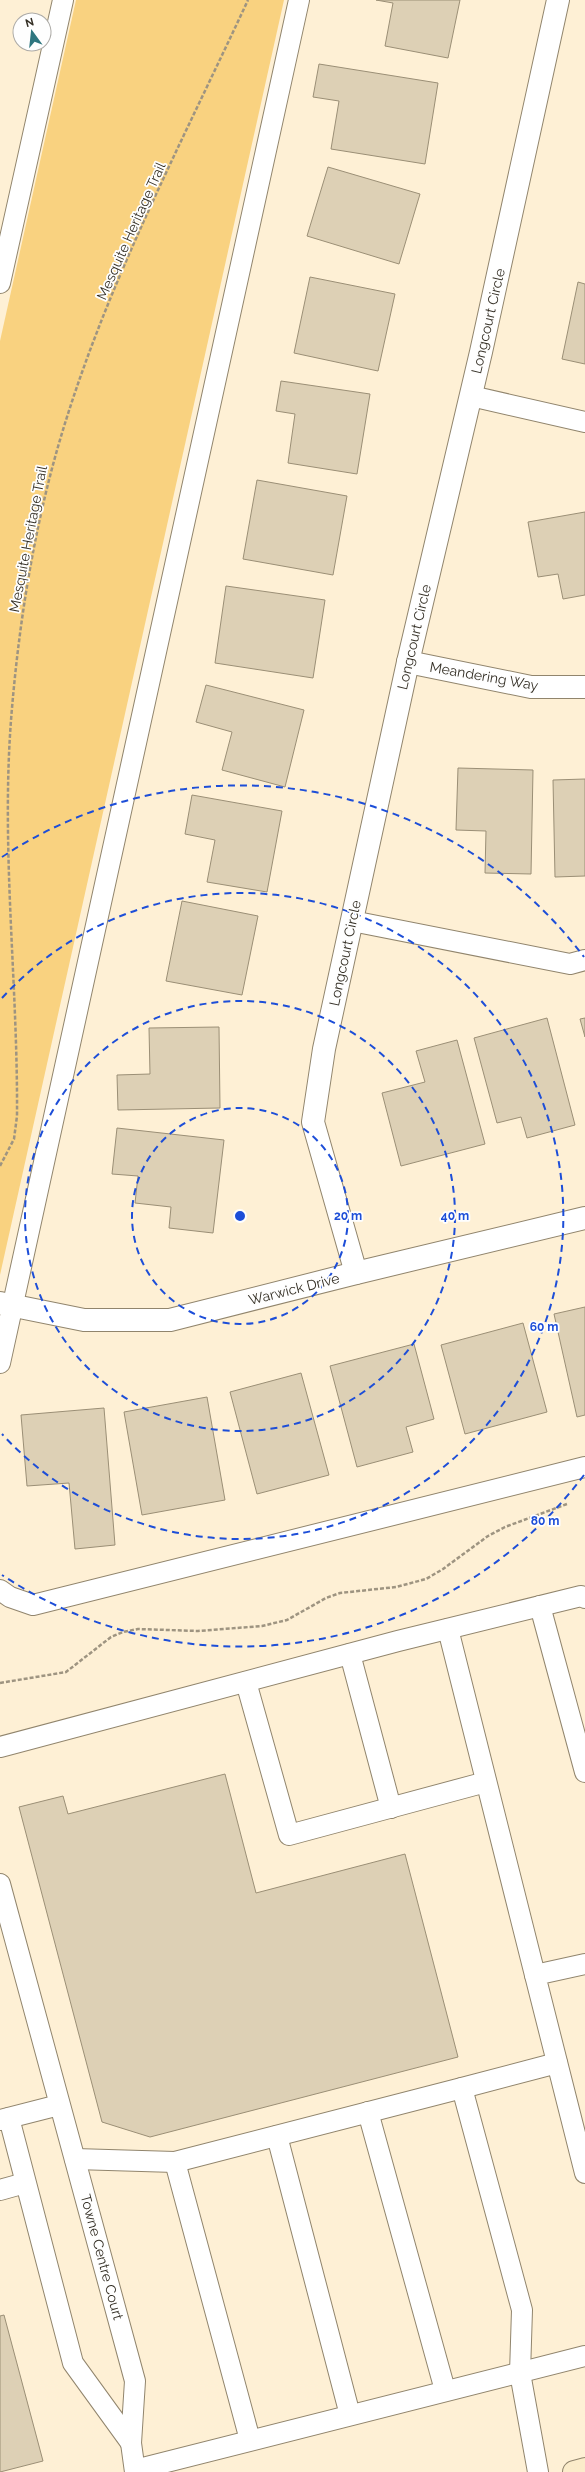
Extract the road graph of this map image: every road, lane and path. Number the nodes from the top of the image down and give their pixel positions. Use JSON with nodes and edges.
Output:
{"nodes":[{"id":1,"x":62,"y":0,"type":"edge"},
{"id":2,"x":248,"y":0,"type":"edge"},
{"id":3,"x":299,"y":0,"type":"edge"},
{"id":4,"x":558,"y":0,"type":"edge"},
{"id":5,"x":0,"y":283,"type":"edge"},
{"id":6,"x":471,"y":396,"type":"junction"},
{"id":7,"x":585,"y":422,"type":"edge"},
{"id":8,"x":408,"y":662,"type":"junction"},
{"id":9,"x":585,"y":687,"type":"edge"},
{"id":10,"x":352,"y":921,"type":"junction"},
{"id":11,"x":585,"y":960,"type":"edge"},
{"id":12,"x":0,"y":1166,"type":"edge"},
{"id":13,"x":585,"y":1218,"type":"edge"},
{"id":14,"x":356,"y":1273,"type":"junction"},
{"id":15,"x":6,"y":1304,"type":"edge"},
{"id":16,"x":0,"y":1363,"type":"edge"},
{"id":17,"x":585,"y":1467,"type":"edge"},
{"id":18,"x":573,"y":1502,"type":"dead end"},
{"id":19,"x":0,"y":1590,"type":"edge"},
{"id":20,"x":585,"y":1598,"type":"edge"},
{"id":21,"x":540,"y":1606,"type":"junction"},
{"id":22,"x":448,"y":1629,"type":"junction"},
{"id":23,"x":350,"y":1654,"type":"junction"},
{"id":24,"x":246,"y":1682,"type":"junction"},
{"id":25,"x":0,"y":1683,"type":"edge"},
{"id":26,"x":0,"y":1747,"type":"edge"},
{"id":27,"x":585,"y":1772,"type":"edge"},
{"id":28,"x":486,"y":1782,"type":"junction"},
{"id":29,"x":391,"y":1808,"type":"junction"},
{"id":30,"x":0,"y":1884,"type":"edge"},
{"id":31,"x":585,"y":1964,"type":"edge"},
{"id":32,"x":535,"y":1976,"type":"junction"},
{"id":33,"x":557,"y":2063,"type":"junction"},
{"id":34,"x":462,"y":2088,"type":"junction"},
{"id":35,"x":59,"y":2105,"type":"junction"},
{"id":36,"x":368,"y":2112,"type":"junction"},
{"id":37,"x":4,"y":2119,"type":"edge"},
{"id":38,"x":277,"y":2136,"type":"junction"},
{"id":39,"x":75,"y":2159,"type":"junction"},
{"id":40,"x":175,"y":2162,"type":"junction"},
{"id":41,"x":585,"y":2173,"type":"edge"},
{"id":42,"x":25,"y":2183,"type":"junction"},
{"id":43,"x":0,"y":2190,"type":"edge"},
{"id":44,"x":585,"y":2356,"type":"edge"},
{"id":45,"x":520,"y":2373,"type":"junction"},
{"id":46,"x":446,"y":2390,"type":"junction"},
{"id":47,"x":350,"y":2415,"type":"junction"},
{"id":48,"x":250,"y":2440,"type":"junction"},
{"id":49,"x":131,"y":2443,"type":"junction"},
{"id":50,"x":585,"y":2469,"type":"edge"},
{"id":51,"x":135,"y":2471,"type":"edge"},
{"id":52,"x":538,"y":2472,"type":"edge"},
{"id":53,"x":574,"y":2472,"type":"edge"}],
"edges":[{"from":1,"to":5,"type":"lane"},
{"from":2,"to":12,"type":"path","name":"Mesquite Heritage Trail"},
{"from":3,"to":15,"type":"lane"},
{"from":4,"to":6,"type":"street","name":"Longcourt Circle"},
{"from":6,"to":7,"type":"lane"},
{"from":6,"to":8,"type":"street","name":"Longcourt Circle"},
{"from":8,"to":9,"type":"street","name":"Meandering Way"},
{"from":8,"to":10,"type":"street","name":"Longcourt Circle"},
{"from":10,"to":11,"type":"lane"},
{"from":10,"to":14,"type":"street","name":"Longcourt Circle"},
{"from":13,"to":14,"type":"street","name":"Warwick Drive"},
{"from":14,"to":15,"type":"street","name":"Warwick Drive"},
{"from":15,"to":16,"type":"lane"},
{"from":17,"to":19,"type":"lane"},
{"from":18,"to":25,"type":"path"},
{"from":20,"to":21,"type":"lane"},
{"from":21,"to":22,"type":"lane"},
{"from":21,"to":27,"type":"lane"},
{"from":22,"to":23,"type":"lane"},
{"from":22,"to":28,"type":"lane"},
{"from":23,"to":24,"type":"lane"},
{"from":23,"to":29,"type":"lane"},
{"from":24,"to":26,"type":"lane"},
{"from":24,"to":29,"type":"lane"},
{"from":28,"to":29,"type":"lane"},
{"from":28,"to":32,"type":"lane"},
{"from":30,"to":35,"type":"lane","name":"Towne Centre Court"},
{"from":31,"to":32,"type":"lane"},
{"from":32,"to":33,"type":"lane"},
{"from":33,"to":34,"type":"lane"},
{"from":33,"to":41,"type":"lane"},
{"from":34,"to":36,"type":"lane"},
{"from":34,"to":45,"type":"lane"},
{"from":35,"to":37,"type":"lane"},
{"from":35,"to":39,"type":"lane","name":"Towne Centre Court"},
{"from":36,"to":38,"type":"lane"},
{"from":36,"to":46,"type":"lane"},
{"from":37,"to":42,"type":"lane"},
{"from":38,"to":40,"type":"lane"},
{"from":38,"to":47,"type":"lane"},
{"from":39,"to":40,"type":"lane"},
{"from":39,"to":49,"type":"lane","name":"Towne Centre Court"},
{"from":40,"to":48,"type":"lane"},
{"from":42,"to":43,"type":"lane"},
{"from":42,"to":49,"type":"lane"},
{"from":44,"to":45,"type":"lane"},
{"from":45,"to":46,"type":"lane"},
{"from":45,"to":52,"type":"lane"},
{"from":46,"to":47,"type":"lane"},
{"from":47,"to":48,"type":"lane"},
{"from":48,"to":51,"type":"lane"},
{"from":49,"to":51,"type":"lane","name":"Towne Centre Court"},
{"from":50,"to":53,"type":"main road"}]}
